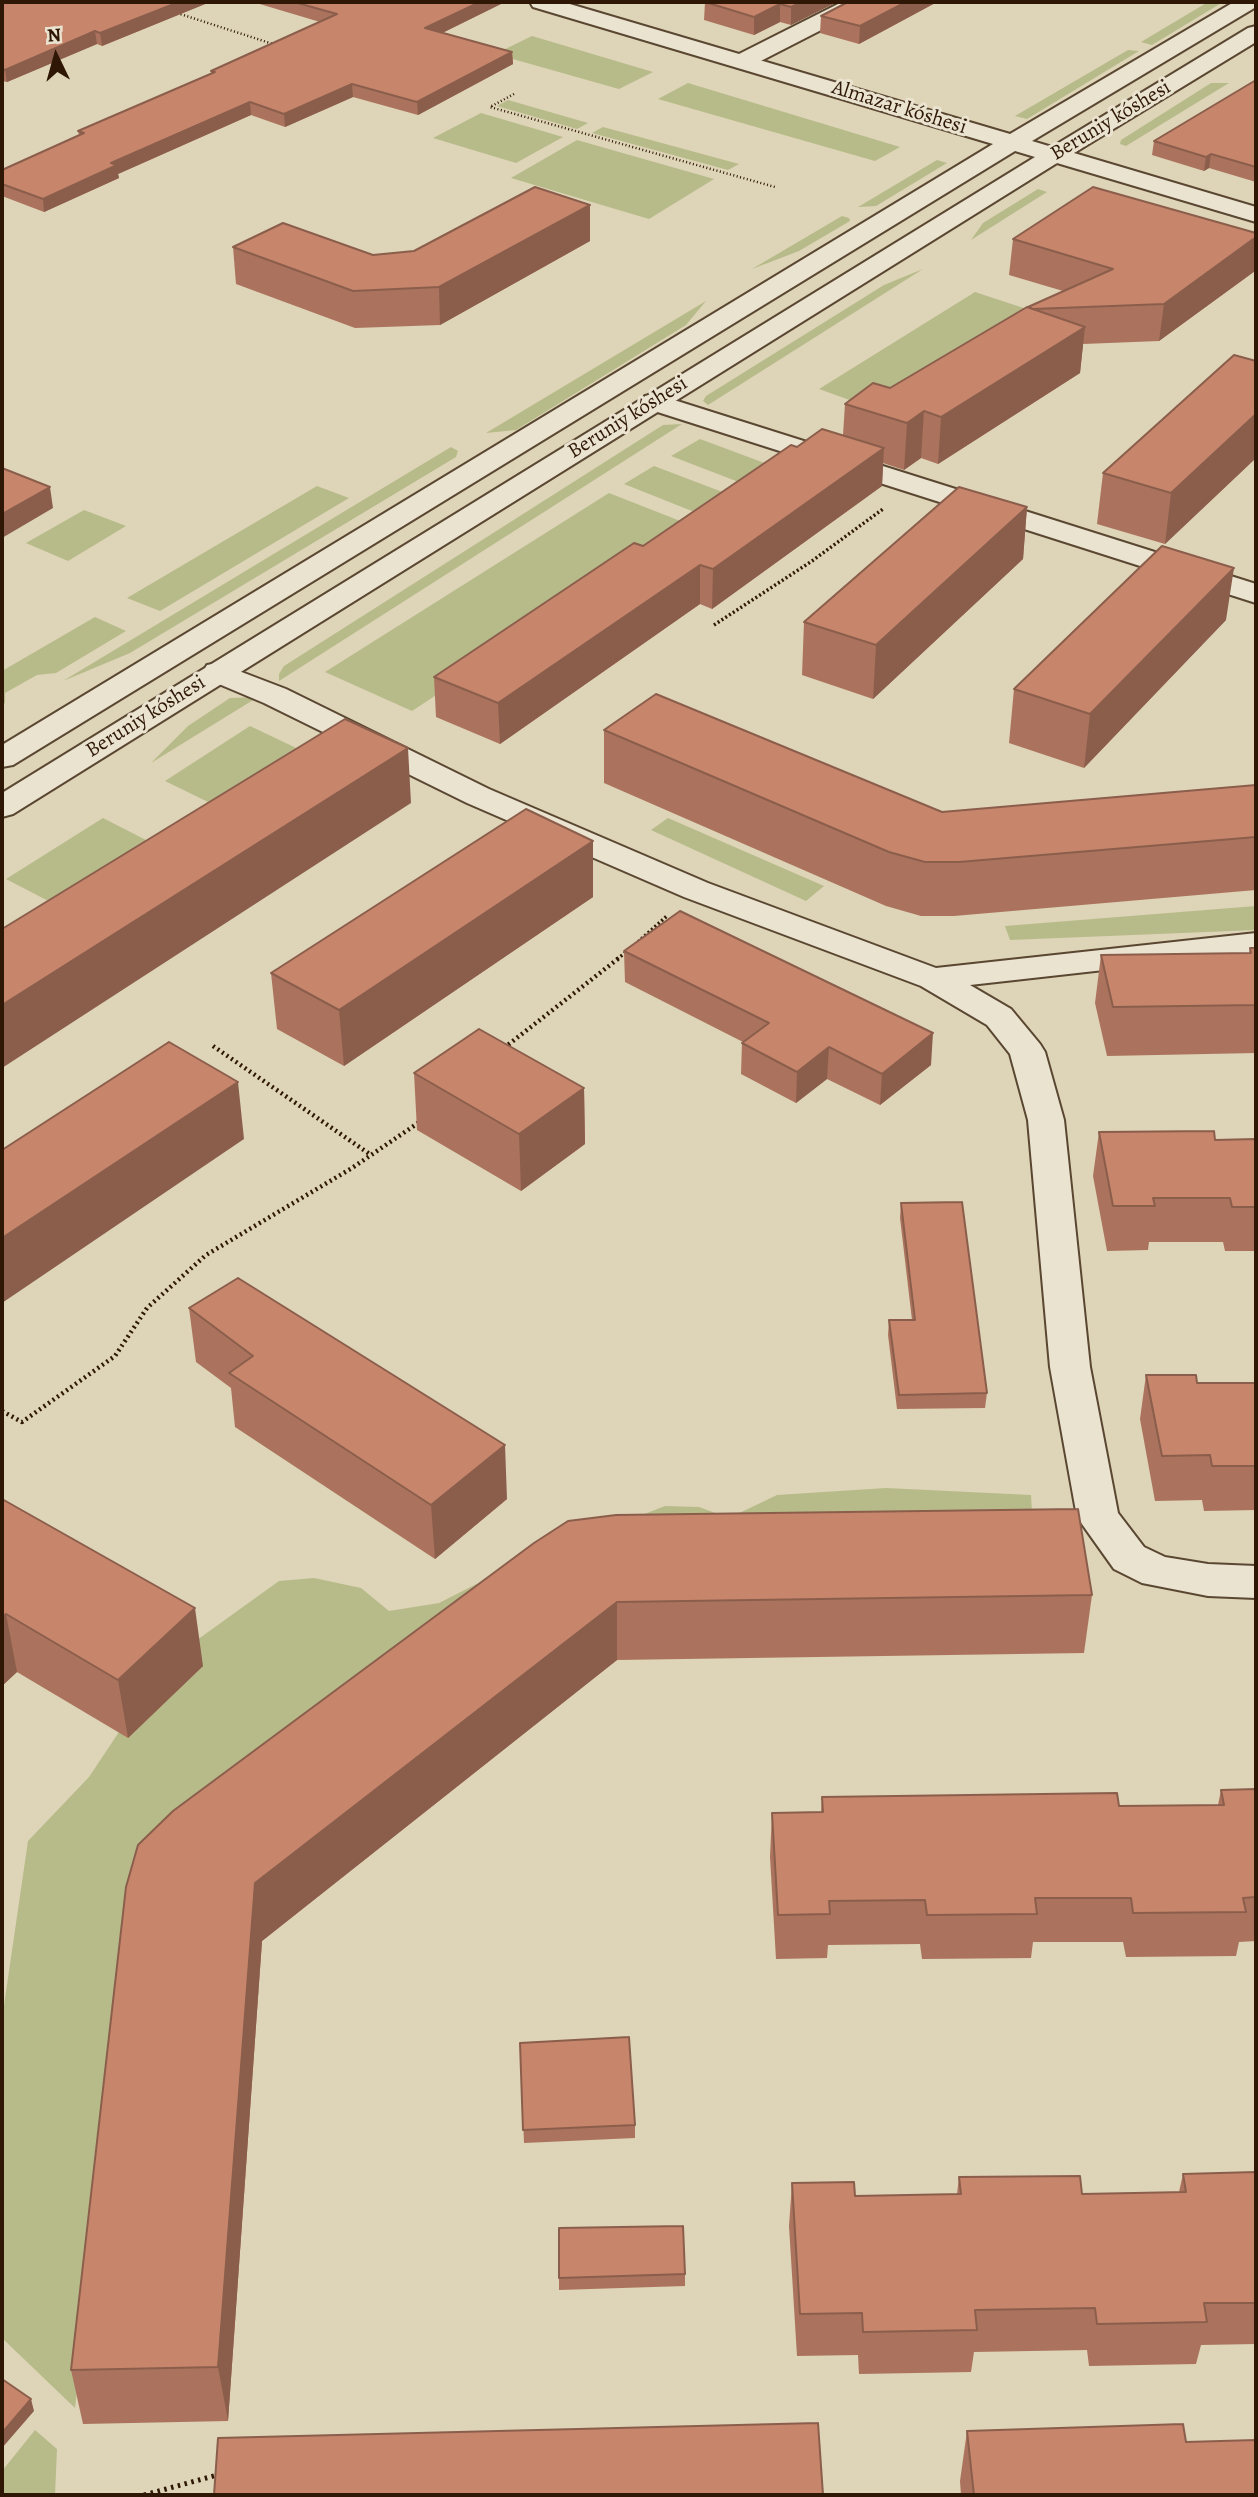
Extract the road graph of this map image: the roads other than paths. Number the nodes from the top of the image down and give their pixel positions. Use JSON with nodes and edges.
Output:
{"nodes":[{"id":1,"x":541,"y":2,"type":"edge"},
{"id":2,"x":858,"y":2,"type":"edge"},
{"id":3,"x":1249,"y":2,"type":"edge"},
{"id":4,"x":1256,"y":33,"type":"edge"},
{"id":5,"x":743,"y":61,"type":"junction"},
{"id":6,"x":1014,"y":142,"type":"junction"},
{"id":7,"x":1056,"y":154,"type":"junction"},
{"id":8,"x":1256,"y":215,"type":"edge"},
{"id":9,"x":655,"y":402,"type":"junction"},
{"id":10,"x":1256,"y":594,"type":"edge"},
{"id":11,"x":218,"y":672,"type":"junction"},
{"id":12,"x":2,"y":758,"type":"edge"},
{"id":13,"x":2,"y":807,"type":"edge"},
{"id":14,"x":1256,"y":943,"type":"edge"},
{"id":15,"x":933,"y":979,"type":"junction"},
{"id":16,"x":1256,"y":1582,"type":"edge"}],
"edges":[{"from":1,"to":5,"type":"street","name":"Almazar kóshesi"},
{"from":2,"to":5,"type":"street"},
{"from":3,"to":6,"type":"street","name":"Beruniy kóshesi"},
{"from":4,"to":7,"type":"street","name":"Beruniy kóshesi"},
{"from":5,"to":6,"type":"street","name":"Almazar kóshesi"},
{"from":6,"to":7,"type":"street","name":"Almazar kóshesi"},
{"from":6,"to":12,"type":"street","name":"Beruniy kóshesi"},
{"from":7,"to":8,"type":"street","name":"Almazar kóshesi"},
{"from":7,"to":9,"type":"street","name":"Beruniy kóshesi"},
{"from":9,"to":10,"type":"street"},
{"from":9,"to":11,"type":"street","name":"Beruniy kóshesi"},
{"from":11,"to":13,"type":"street","name":"Beruniy kóshesi"},
{"from":11,"to":15,"type":"street"},
{"from":14,"to":15,"type":"street"},
{"from":15,"to":16,"type":"street"}]}
